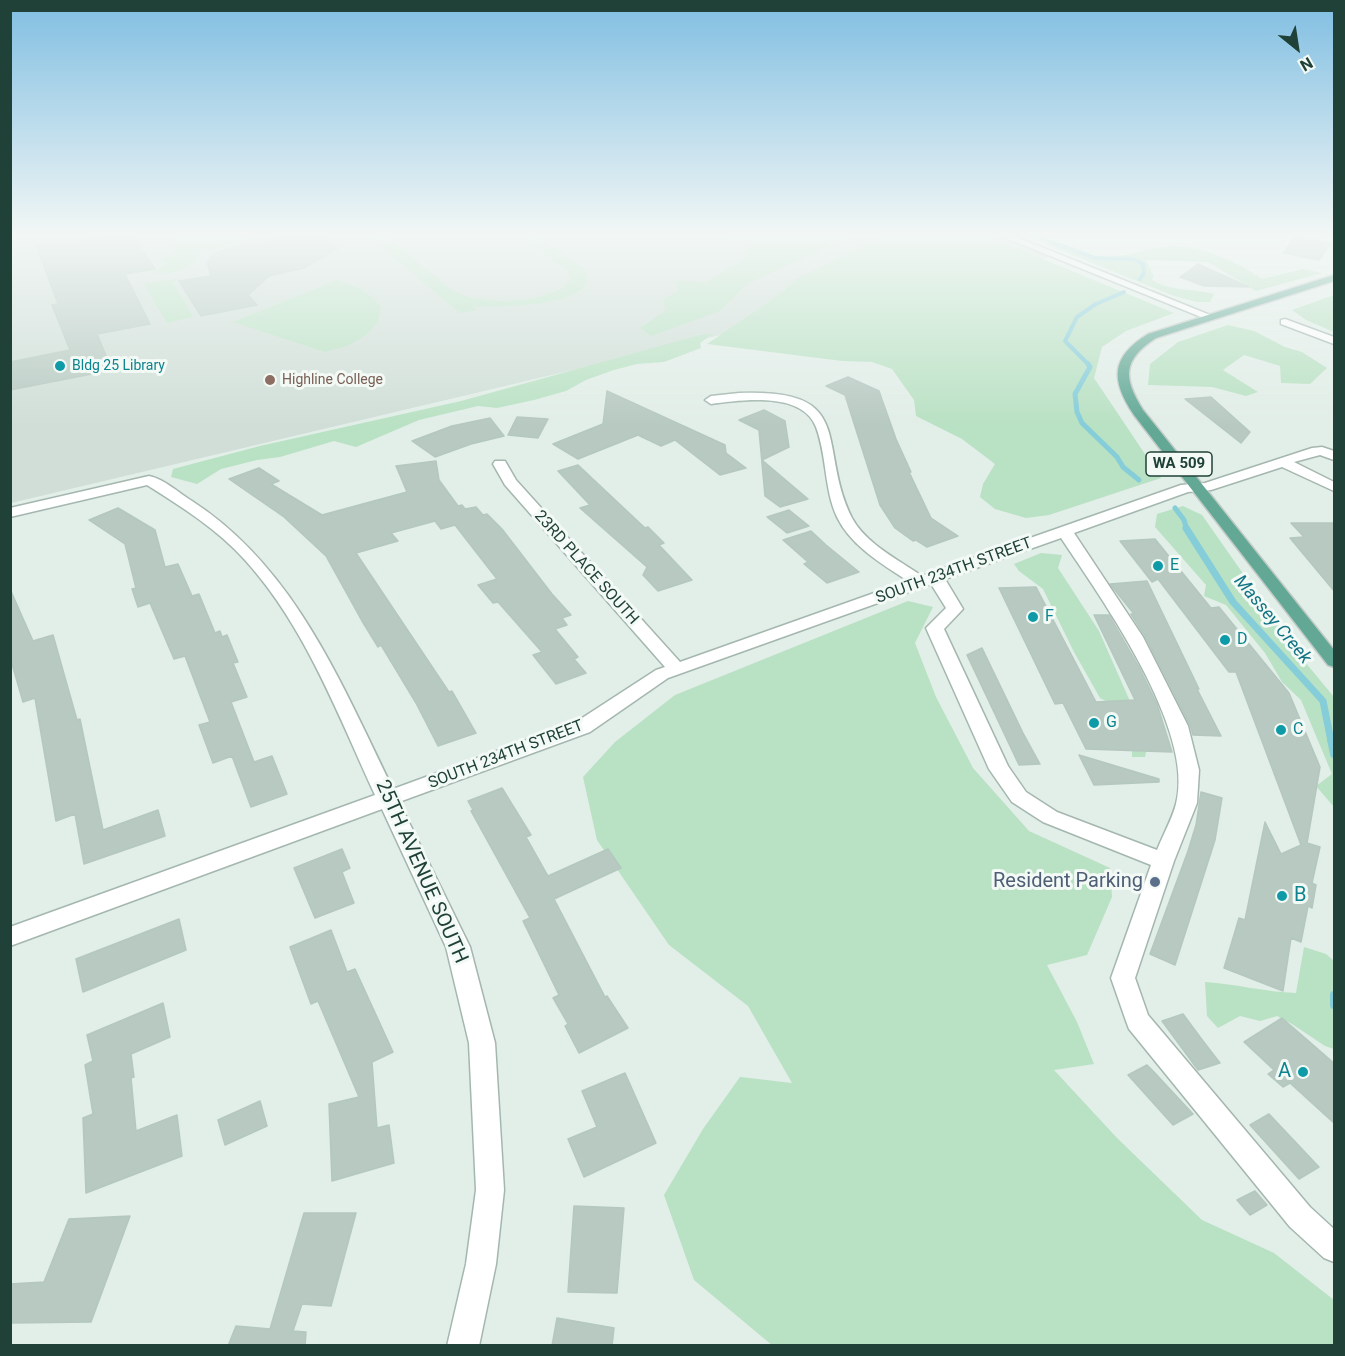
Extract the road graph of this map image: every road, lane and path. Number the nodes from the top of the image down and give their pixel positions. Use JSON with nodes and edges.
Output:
{"nodes":[{"id":1,"x":1165,"y":299,"type":"edge"},
{"id":2,"x":1267,"y":299,"type":"edge"},
{"id":3,"x":1210,"y":317,"type":"junction"},
{"id":4,"x":1286,"y":322,"type":"dead end"},
{"id":5,"x":1335,"y":341,"type":"edge"},
{"id":6,"x":711,"y":400,"type":"dead end"},
{"id":7,"x":1328,"y":453,"type":"edge"},
{"id":8,"x":1283,"y":462,"type":"junction"},
{"id":9,"x":500,"y":464,"type":"dead end"},
{"id":10,"x":1335,"y":487,"type":"edge"},
{"id":11,"x":1198,"y":488,"type":"junction"},
{"id":12,"x":10,"y":513,"type":"edge"},
{"id":13,"x":1064,"y":530,"type":"junction"},
{"id":14,"x":928,"y":580,"type":"junction"},
{"id":15,"x":1335,"y":661,"type":"edge"},
{"id":16,"x":677,"y":669,"type":"junction"},
{"id":17,"x":389,"y":799,"type":"junction"},
{"id":18,"x":1163,"y":861,"type":"junction"},
{"id":19,"x":10,"y":937,"type":"edge"},
{"id":20,"x":1335,"y":1248,"type":"edge"},
{"id":21,"x":463,"y":1346,"type":"edge"}],
"edges":[{"from":1,"to":3,"type":"street"},
{"from":2,"to":3,"type":"main road","number":"WA 509"},
{"from":3,"to":11,"type":"main road","number":"WA 509"},
{"from":4,"to":5,"type":"street"},
{"from":6,"to":14,"type":"street"},
{"from":7,"to":8,"type":"street","name":"SOUTH 234TH STREET"},
{"from":8,"to":10,"type":"street"},
{"from":8,"to":11,"type":"street","name":"SOUTH 234TH STREET"},
{"from":9,"to":16,"type":"street","name":"23RD PLACE SOUTH"},
{"from":11,"to":13,"type":"street","name":"SOUTH 234TH STREET"},
{"from":11,"to":15,"type":"main road","number":"WA 509"},
{"from":12,"to":17,"type":"street","name":"25TH AVENUE SOUTH"},
{"from":13,"to":14,"type":"street","name":"SOUTH 234TH STREET"},
{"from":13,"to":18,"type":"street"},
{"from":14,"to":16,"type":"street","name":"SOUTH 234TH STREET"},
{"from":14,"to":18,"type":"street"},
{"from":16,"to":17,"type":"street","name":"SOUTH 234TH STREET"},
{"from":17,"to":19,"type":"street","name":"SOUTH 234TH STREET"},
{"from":17,"to":21,"type":"street","name":"25TH AVENUE SOUTH"},
{"from":18,"to":20,"type":"street"}]}
